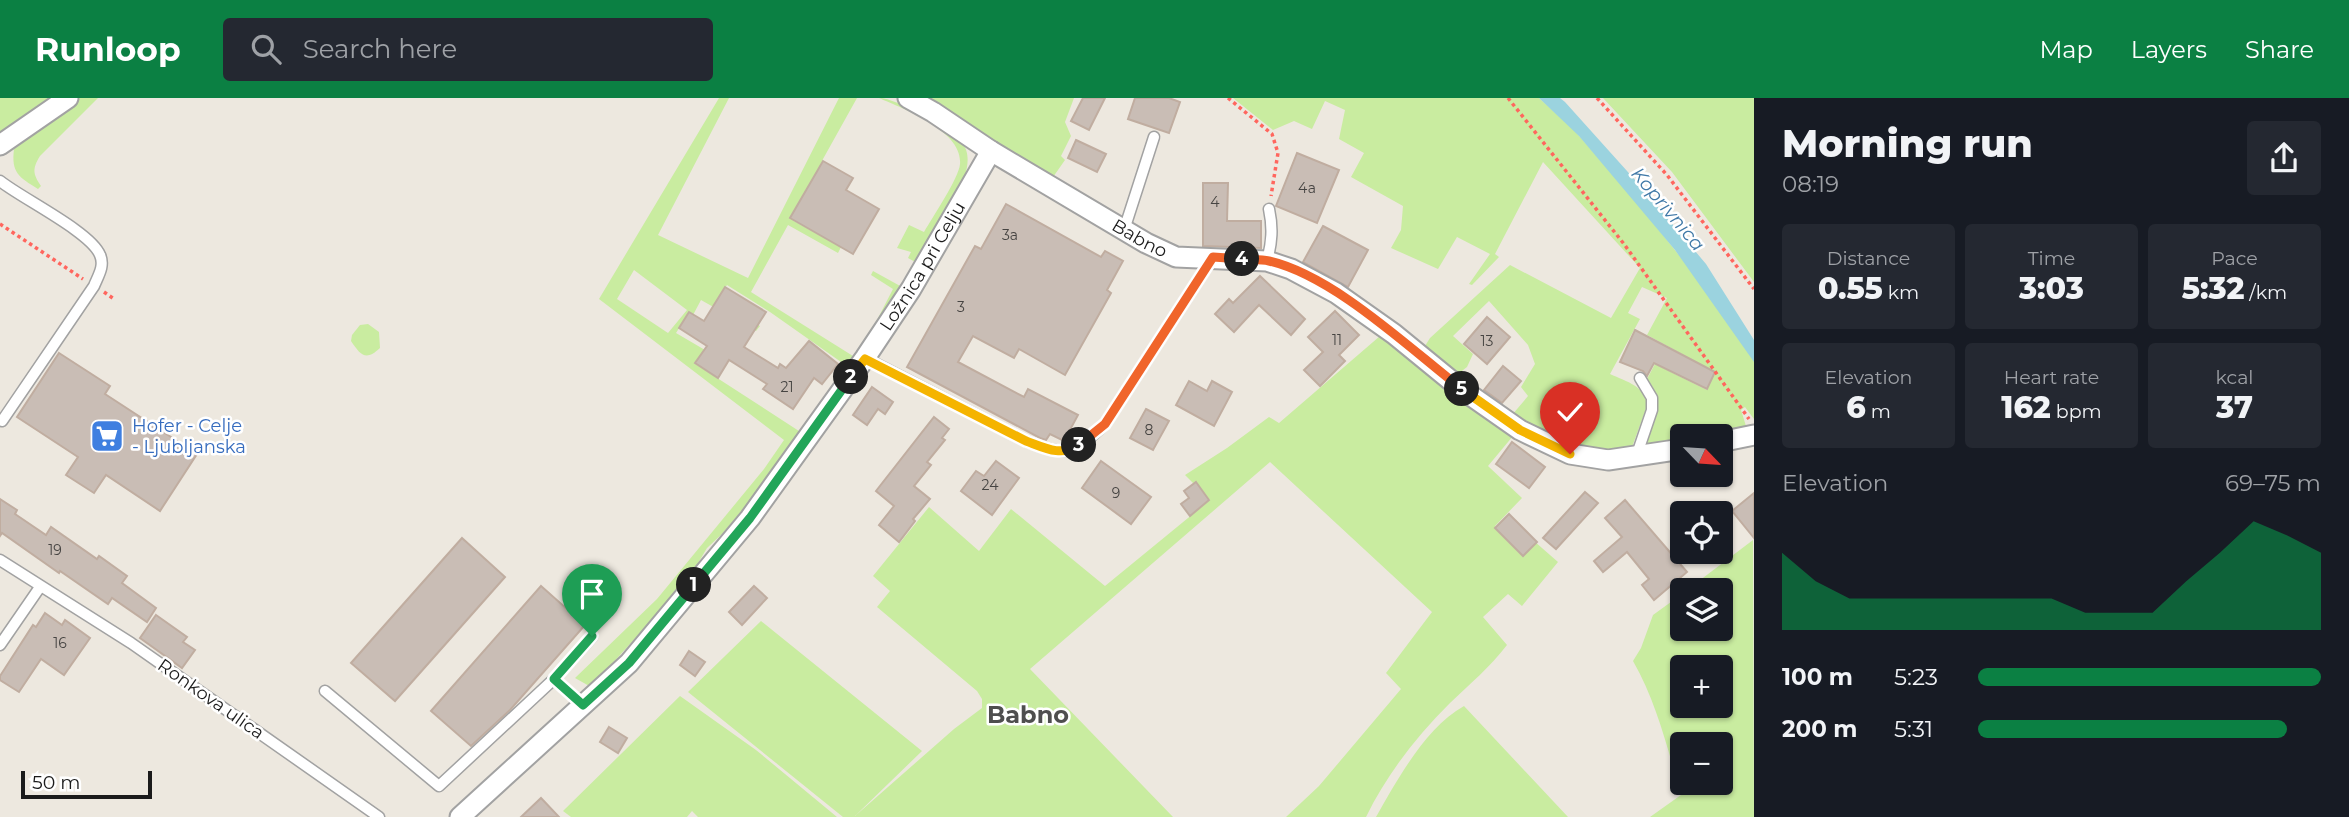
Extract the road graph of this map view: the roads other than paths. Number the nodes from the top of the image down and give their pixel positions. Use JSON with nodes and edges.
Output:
{"nodes":[{"id":1,"x":68,"y":98,"type":"edge"},
{"id":2,"x":908,"y":98,"type":"edge"},
{"id":3,"x":1154,"y":137,"type":"dead end"},
{"id":4,"x":0,"y":145,"type":"edge"},
{"id":5,"x":991,"y":152,"type":"junction"},
{"id":6,"x":0,"y":181,"type":"edge"},
{"id":7,"x":1269,"y":209,"type":"road end"},
{"id":8,"x":1124,"y":230,"type":"junction"},
{"id":9,"x":1213,"y":257,"type":"junction"},
{"id":10,"x":1267,"y":261,"type":"junction"},
{"id":11,"x":865,"y":359,"type":"junction"},
{"id":12,"x":1640,"y":378,"type":"dead end"},
{"id":13,"x":2,"y":421,"type":"dead end"},
{"id":14,"x":1754,"y":435,"type":"edge"},
{"id":15,"x":1733,"y":439,"type":"edge"},
{"id":16,"x":1670,"y":451,"type":"edge"},
{"id":17,"x":1636,"y":458,"type":"junction"},
{"id":18,"x":0,"y":560,"type":"edge"},
{"id":19,"x":40,"y":587,"type":"junction"},
{"id":20,"x":592,"y":636,"type":"dead end"},
{"id":21,"x":0,"y":645,"type":"edge"},
{"id":22,"x":554,"y":679,"type":"junction"},
{"id":23,"x":325,"y":691,"type":"dead end"},
{"id":24,"x":583,"y":705,"type":"junction"},
{"id":25,"x":379,"y":817,"type":"edge"},
{"id":26,"x":460,"y":817,"type":"edge"}],
"edges":[{"from":1,"to":4,"type":"street"},
{"from":2,"to":5,"type":"street","name":"Babno"},
{"from":3,"to":8,"type":"lane"},
{"from":5,"to":8,"type":"street","name":"Babno"},
{"from":5,"to":11,"type":"street","name":"Ložnica pri Celju"},
{"from":6,"to":13,"type":"lane"},
{"from":7,"to":10,"type":"lane"},
{"from":8,"to":9,"type":"street","name":"Babno"},
{"from":9,"to":10,"type":"street","name":"Babno"},
{"from":9,"to":11,"type":"lane"},
{"from":10,"to":17,"type":"street","name":"Babno"},
{"from":11,"to":24,"type":"street","name":"Ložnica pri Celju"},
{"from":12,"to":17,"type":"lane"},
{"from":14,"to":15,"type":"street"},
{"from":16,"to":17,"type":"street","name":"Babno"},
{"from":18,"to":19,"type":"lane","name":"Ronkova ulica"},
{"from":19,"to":21,"type":"lane"},
{"from":19,"to":25,"type":"lane","name":"Ronkova ulica"},
{"from":20,"to":22,"type":"lane"},
{"from":22,"to":23,"type":"lane"},
{"from":22,"to":24,"type":"lane"},
{"from":24,"to":26,"type":"street","name":"Ložnica pri Celju"}]}
